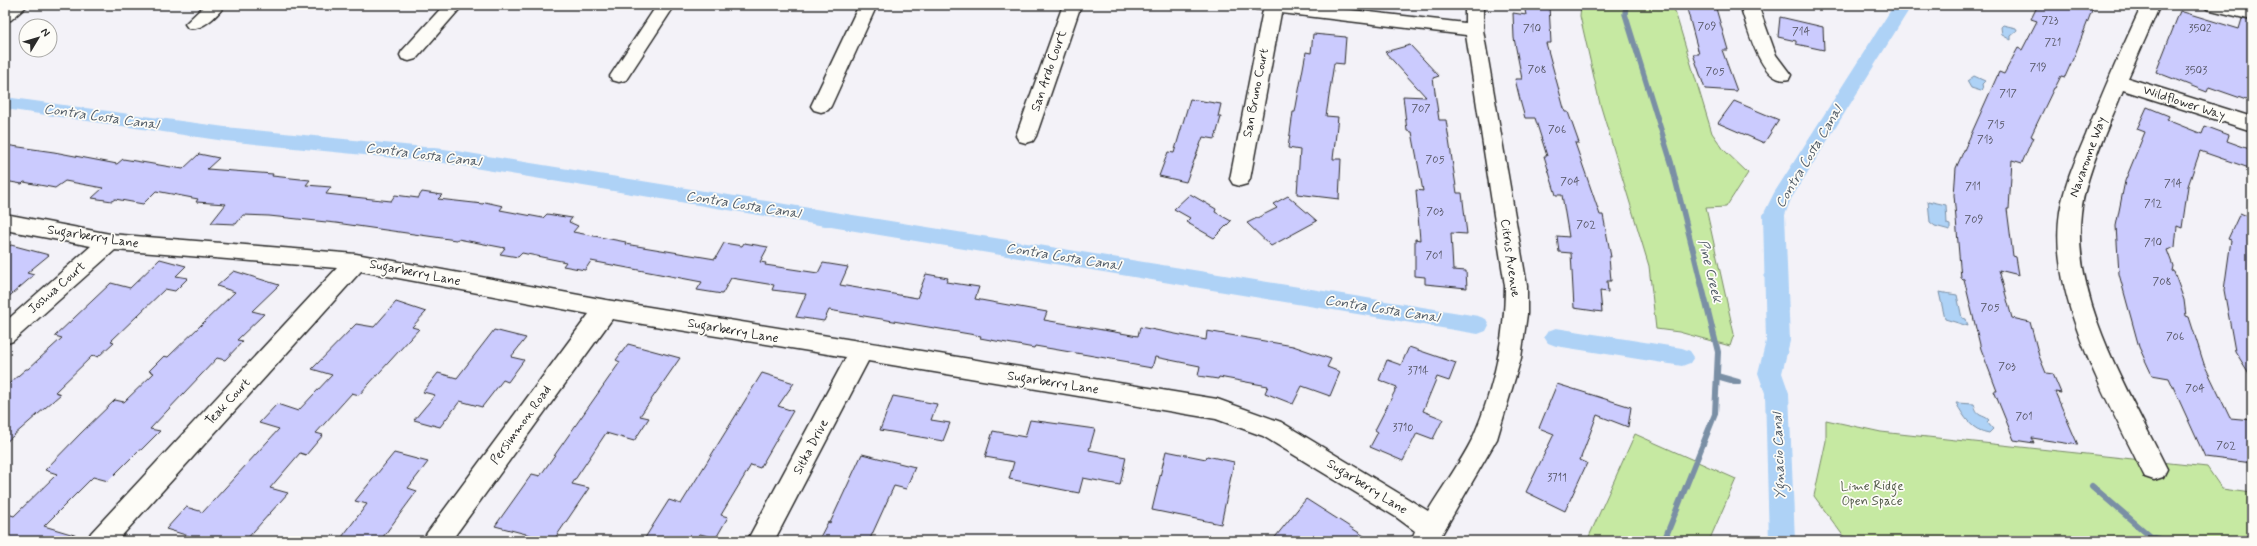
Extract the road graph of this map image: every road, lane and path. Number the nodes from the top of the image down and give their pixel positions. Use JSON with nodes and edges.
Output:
{"nodes":[{"id":1,"x":19,"y":5,"type":"edge"},
{"id":2,"x":216,"y":5,"type":"edge"},
{"id":3,"x":454,"y":5,"type":"edge"},
{"id":4,"x":666,"y":5,"type":"edge"},
{"id":5,"x":868,"y":5,"type":"edge"},
{"id":6,"x":1072,"y":5,"type":"edge"},
{"id":7,"x":1474,"y":5,"type":"edge"},
{"id":8,"x":1749,"y":5,"type":"edge"},
{"id":9,"x":2151,"y":5,"type":"edge"},
{"id":10,"x":2214,"y":5,"type":"edge"},
{"id":11,"x":1267,"y":6,"type":"edge"},
{"id":12,"x":2252,"y":15,"type":"edge"},
{"id":13,"x":5,"y":16,"type":"edge"},
{"id":14,"x":194,"y":24,"type":"dead end"},
{"id":15,"x":1474,"y":30,"type":"junction"},
{"id":16,"x":409,"y":55,"type":"dead end"},
{"id":17,"x":1782,"y":75,"type":"dead end"},
{"id":18,"x":619,"y":76,"type":"dead end"},
{"id":19,"x":2116,"y":81,"type":"junction"},
{"id":20,"x":821,"y":106,"type":"dead end"},
{"id":21,"x":2252,"y":124,"type":"edge"},
{"id":22,"x":1026,"y":136,"type":"dead end"},
{"id":23,"x":1240,"y":179,"type":"dead end"},
{"id":24,"x":5,"y":222,"type":"edge"},
{"id":25,"x":110,"y":242,"type":"junction"},
{"id":26,"x":356,"y":262,"type":"junction"},
{"id":27,"x":606,"y":309,"type":"junction"},
{"id":28,"x":5,"y":335,"type":"edge"},
{"id":29,"x":861,"y":352,"type":"junction"},
{"id":30,"x":2154,"y":469,"type":"dead end"},
{"id":31,"x":1428,"y":535,"type":"edge"},
{"id":32,"x":100,"y":541,"type":"edge"},
{"id":33,"x":436,"y":541,"type":"edge"},
{"id":34,"x":760,"y":541,"type":"edge"}],
"edges":[{"from":1,"to":13,"type":"street"},
{"from":2,"to":14,"type":"street"},
{"from":3,"to":16,"type":"street"},
{"from":4,"to":18,"type":"street"},
{"from":5,"to":20,"type":"street"},
{"from":6,"to":22,"type":"street","name":"San Ardo Court"},
{"from":7,"to":15,"type":"street","name":"Citrus Avenue"},
{"from":8,"to":17,"type":"street"},
{"from":9,"to":19,"type":"street","name":"Navaronne Way"},
{"from":10,"to":12,"type":"street"},
{"from":11,"to":15,"type":"street"},
{"from":11,"to":23,"type":"street","name":"San Bruno Court"},
{"from":15,"to":31,"type":"street","name":"Citrus Avenue"},
{"from":19,"to":21,"type":"street","name":"Wildflower Way"},
{"from":19,"to":30,"type":"street","name":"Navaronne Way"},
{"from":24,"to":25,"type":"street","name":"Sugarberry Lane"},
{"from":25,"to":26,"type":"street","name":"Sugarberry Lane"},
{"from":25,"to":28,"type":"street","name":"Joshua Court"},
{"from":26,"to":27,"type":"street","name":"Sugarberry Lane"},
{"from":26,"to":32,"type":"street","name":"Teak Court"},
{"from":27,"to":29,"type":"street","name":"Sugarberry Lane"},
{"from":27,"to":33,"type":"street","name":"Persimmon Road"},
{"from":29,"to":31,"type":"street","name":"Sugarberry Lane"},
{"from":29,"to":34,"type":"street","name":"Sitka Drive"}]}
